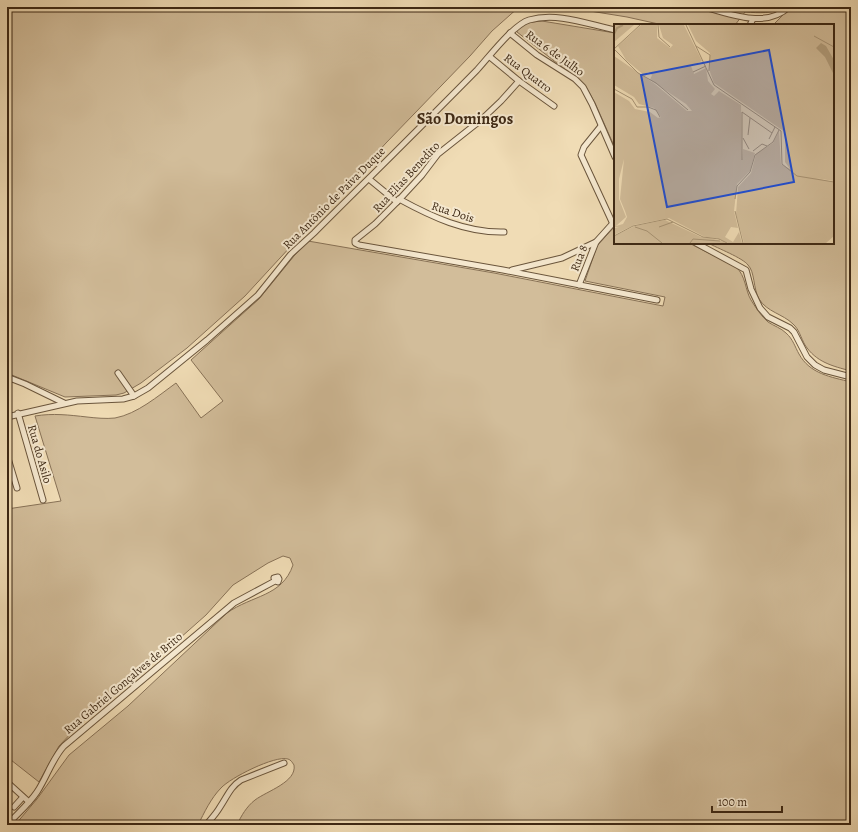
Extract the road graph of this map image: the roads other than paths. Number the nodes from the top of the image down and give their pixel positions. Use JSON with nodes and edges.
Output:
{"nodes":[{"id":1,"x":704,"y":7,"type":"edge"},
{"id":2,"x":789,"y":7,"type":"edge"},
{"id":3,"x":753,"y":19,"type":"junction"},
{"id":4,"x":750,"y":24,"type":"edge"},
{"id":5,"x":614,"y":30,"type":"edge"},
{"id":6,"x":510,"y":33,"type":"junction"},
{"id":7,"x":490,"y":57,"type":"junction"},
{"id":8,"x":519,"y":80,"type":"junction"},
{"id":9,"x":554,"y":106,"type":"dead end"},
{"id":10,"x":601,"y":126,"type":"junction"},
{"id":11,"x":614,"y":155,"type":"edge"},
{"id":12,"x":369,"y":178,"type":"junction"},
{"id":13,"x":398,"y":201,"type":"junction"},
{"id":14,"x":614,"y":223,"type":"edge"},
{"id":15,"x":504,"y":232,"type":"dead end"},
{"id":16,"x":596,"y":242,"type":"junction"},
{"id":17,"x":698,"y":244,"type":"edge"},
{"id":18,"x":503,"y":270,"type":"junction"},
{"id":19,"x":579,"y":285,"type":"junction"},
{"id":20,"x":657,"y":300,"type":"dead end"},
{"id":21,"x":118,"y":373,"type":"dead end"},
{"id":22,"x":7,"y":377,"type":"edge"},
{"id":23,"x":851,"y":377,"type":"edge"},
{"id":24,"x":134,"y":396,"type":"junction"},
{"id":25,"x":64,"y":403,"type":"junction"},
{"id":26,"x":18,"y":413,"type":"junction"},
{"id":27,"x":7,"y":417,"type":"edge"},
{"id":28,"x":7,"y":455,"type":"edge"},
{"id":29,"x":17,"y":488,"type":"dead end"},
{"id":30,"x":43,"y":500,"type":"dead end"},
{"id":31,"x":275,"y":582,"type":"dead end"},
{"id":32,"x":284,"y":763,"type":"dead end"},
{"id":33,"x":7,"y":782,"type":"edge"},
{"id":34,"x":23,"y":797,"type":"junction"},
{"id":35,"x":29,"y":802,"type":"junction"},
{"id":36,"x":14,"y":807,"type":"dead end"},
{"id":37,"x":7,"y":825,"type":"edge"},
{"id":38,"x":206,"y":825,"type":"edge"}],
"edges":[{"from":1,"to":3,"type":"street"},
{"from":2,"to":3,"type":"street"},
{"from":3,"to":4,"type":"street"},
{"from":5,"to":6,"type":"street","name":"Rua Antônio de Paiva Duque"},
{"from":6,"to":7,"type":"street","name":"Rua Antônio de Paiva Duque"},
{"from":6,"to":10,"type":"street","name":"Rua 6 de Julho"},
{"from":7,"to":8,"type":"street","name":"Rua Quatro"},
{"from":7,"to":12,"type":"street","name":"Rua Antônio de Paiva Duque"},
{"from":8,"to":9,"type":"street","name":"Rua Quatro"},
{"from":8,"to":13,"type":"street","name":"Rua Elias Benedito"},
{"from":10,"to":11,"type":"street","name":"Rua 6 de Julho"},
{"from":10,"to":14,"type":"street"},
{"from":12,"to":13,"type":"street","name":"Rua Dois"},
{"from":12,"to":24,"type":"street","name":"Rua Antônio de Paiva Duque"},
{"from":13,"to":15,"type":"street","name":"Rua Dois"},
{"from":13,"to":18,"type":"street","name":"Rua Elias Benedito"},
{"from":14,"to":16,"type":"street","name":"Rua 8"},
{"from":16,"to":18,"type":"street"},
{"from":16,"to":19,"type":"street","name":"Rua 8"},
{"from":17,"to":23,"type":"street"},
{"from":18,"to":19,"type":"street"},
{"from":19,"to":20,"type":"street"},
{"from":21,"to":24,"type":"street"},
{"from":22,"to":25,"type":"street"},
{"from":24,"to":25,"type":"street","name":"Rua Antônio de Paiva Duque"},
{"from":25,"to":26,"type":"street","name":"Rua Antônio de Paiva Duque"},
{"from":26,"to":27,"type":"street","name":"Rua Antônio de Paiva Duque"},
{"from":26,"to":30,"type":"street","name":"Rua do Asilo"},
{"from":28,"to":29,"type":"street"},
{"from":31,"to":35,"type":"street","name":"Rua Gabriel Gonçalves de Brito"},
{"from":32,"to":38,"type":"street"},
{"from":33,"to":34,"type":"street"},
{"from":34,"to":35,"type":"street"},
{"from":34,"to":36,"type":"street"},
{"from":35,"to":37,"type":"street","name":"Rua Gabriel Gonçalves de Brito"}]}
